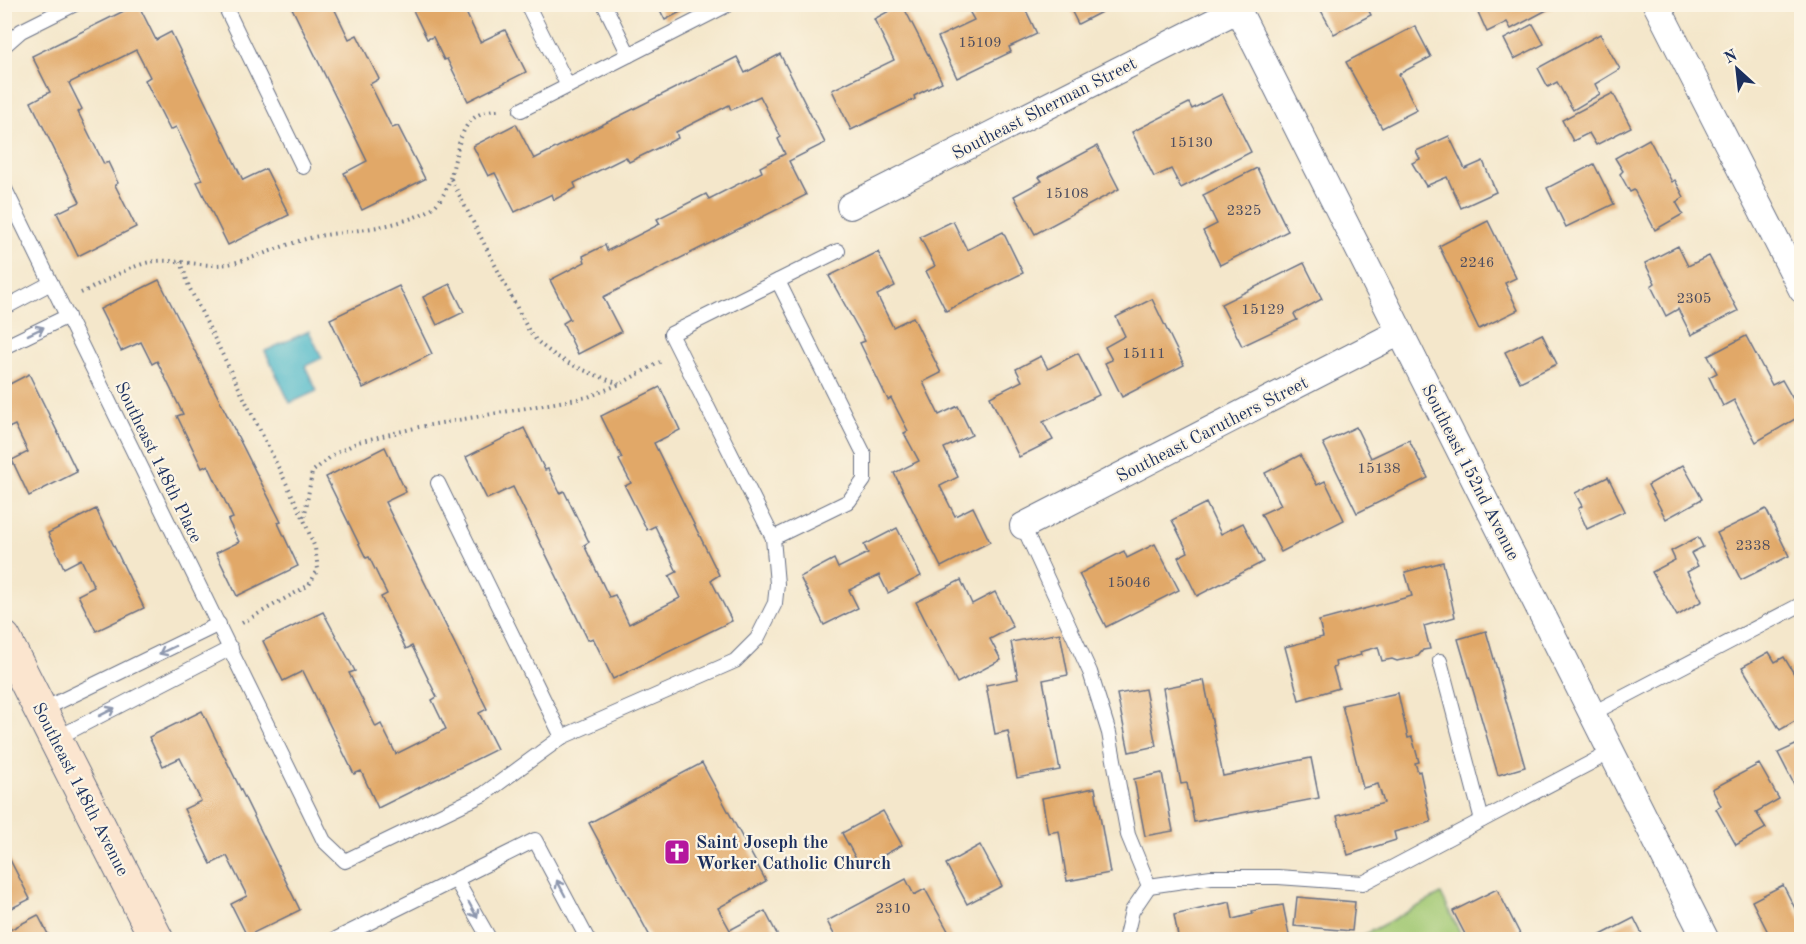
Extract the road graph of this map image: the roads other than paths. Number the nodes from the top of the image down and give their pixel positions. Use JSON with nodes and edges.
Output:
{"nodes":[{"id":1,"x":75,"y":4,"type":"edge"},
{"id":2,"x":224,"y":4,"type":"edge"},
{"id":3,"x":527,"y":4,"type":"edge"},
{"id":4,"x":604,"y":4,"type":"edge"},
{"id":5,"x":729,"y":4,"type":"edge"},
{"id":6,"x":1656,"y":4,"type":"edge"},
{"id":7,"x":1236,"y":7,"type":"edge"},
{"id":8,"x":4,"y":46,"type":"edge"},
{"id":9,"x":629,"y":55,"type":"junction"},
{"id":10,"x":568,"y":86,"type":"junction"},
{"id":11,"x":521,"y":110,"type":"road end"},
{"id":12,"x":303,"y":167,"type":"dead end"},
{"id":13,"x":4,"y":187,"type":"edge"},
{"id":14,"x":850,"y":206,"type":"dead end"},
{"id":15,"x":838,"y":251,"type":"dead end"},
{"id":16,"x":778,"y":281,"type":"junction"},
{"id":17,"x":51,"y":283,"type":"junction"},
{"id":18,"x":1802,"y":290,"type":"edge"},
{"id":19,"x":4,"y":308,"type":"edge"},
{"id":20,"x":68,"y":316,"type":"junction"},
{"id":21,"x":1400,"y":332,"type":"junction"},
{"id":22,"x":4,"y":347,"type":"edge"},
{"id":23,"x":438,"y":483,"type":"dead end"},
{"id":24,"x":1023,"y":526,"type":"joint"},
{"id":25,"x":773,"y":538,"type":"junction"},
{"id":26,"x":1802,"y":604,"type":"edge"},
{"id":27,"x":219,"y":624,"type":"junction"},
{"id":28,"x":4,"y":638,"type":"edge"},
{"id":29,"x":231,"y":648,"type":"junction"},
{"id":30,"x":1440,"y":661,"type":"dead end"},
{"id":31,"x":1593,"y":713,"type":"junction"},
{"id":32,"x":48,"y":725,"type":"junction"},
{"id":33,"x":562,"y":737,"type":"junction"},
{"id":34,"x":1612,"y":751,"type":"junction"},
{"id":35,"x":1482,"y":820,"type":"junction"},
{"id":36,"x":456,"y":880,"type":"junction"},
{"id":37,"x":1149,"y":886,"type":"junction"},
{"id":38,"x":157,"y":939,"type":"edge"},
{"id":39,"x":334,"y":939,"type":"edge"},
{"id":40,"x":490,"y":939,"type":"edge"},
{"id":41,"x":588,"y":939,"type":"edge"},
{"id":42,"x":1125,"y":939,"type":"edge"},
{"id":43,"x":1706,"y":939,"type":"edge"}],
"edges":[{"from":1,"to":8,"type":"lane"},
{"from":2,"to":12,"type":"lane"},
{"from":3,"to":10,"type":"lane"},
{"from":4,"to":9,"type":"lane"},
{"from":5,"to":9,"type":"lane"},
{"from":6,"to":18,"type":"street"},
{"from":7,"to":14,"type":"street","name":"Southeast Sherman Street"},
{"from":7,"to":21,"type":"street","name":"Southeast 152nd Avenue"},
{"from":9,"to":10,"type":"lane"},
{"from":10,"to":11,"type":"lane"},
{"from":13,"to":17,"type":"lane","name":"Southeast 148th Place"},
{"from":15,"to":16,"type":"lane"},
{"from":16,"to":25,"type":"lane"},
{"from":16,"to":25,"type":"lane"},
{"from":17,"to":19,"type":"lane"},
{"from":17,"to":20,"type":"lane","name":"Southeast 148th Place"},
{"from":22,"to":20,"type":"lane","one_way":true},
{"from":20,"to":27,"type":"lane","name":"Southeast 148th Place"},
{"from":21,"to":24,"type":"street","name":"Southeast Caruthers Street"},
{"from":21,"to":31,"type":"street","name":"Southeast 152nd Avenue"},
{"from":23,"to":33,"type":"lane"},
{"from":24,"to":37,"type":"lane"},
{"from":25,"to":33,"type":"lane"},
{"from":26,"to":31,"type":"lane"},
{"from":27,"to":29,"type":"lane","name":"Southeast 148th Place"},
{"from":27,"to":32,"type":"lane","one_way":true},
{"from":28,"to":32,"type":"main road","name":"Southeast 148th Avenue"},
{"from":32,"to":29,"type":"lane","one_way":true},
{"from":29,"to":33,"type":"lane","name":"Southeast 148th Place"},
{"from":30,"to":35,"type":"lane"},
{"from":31,"to":34,"type":"street","name":"Southeast 152nd Avenue"},
{"from":32,"to":38,"type":"main road","name":"Southeast 148th Avenue"},
{"from":34,"to":35,"type":"lane"},
{"from":34,"to":43,"type":"street","name":"Southeast 152nd Avenue"},
{"from":35,"to":37,"type":"lane"},
{"from":36,"to":39,"type":"lane"},
{"from":36,"to":40,"type":"lane","one_way":true},
{"from":41,"to":36,"type":"lane","one_way":true},
{"from":37,"to":42,"type":"lane"}]}
